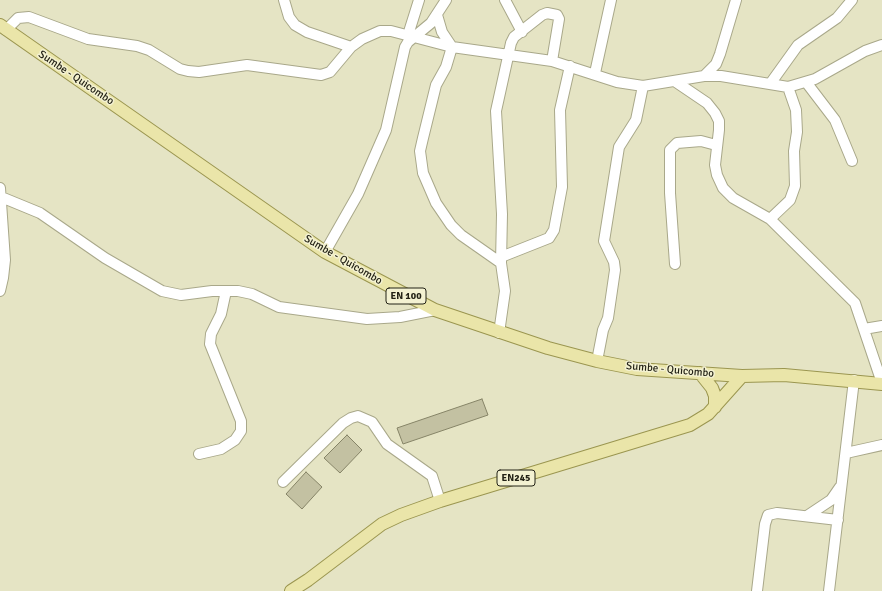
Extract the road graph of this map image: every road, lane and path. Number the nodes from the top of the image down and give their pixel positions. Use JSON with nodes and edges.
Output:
{"nodes":[{"id":1,"x":284,"y":0,"type":"edge"},
{"id":2,"x":419,"y":0,"type":"edge"},
{"id":3,"x":446,"y":0,"type":"edge"},
{"id":4,"x":505,"y":0,"type":"edge"},
{"id":5,"x":611,"y":0,"type":"edge"},
{"id":6,"x":736,"y":0,"type":"edge"},
{"id":7,"x":852,"y":0,"type":"edge"},
{"id":8,"x":437,"y":15,"type":"junction"},
{"id":9,"x":3,"y":27,"type":"edge"},
{"id":10,"x":522,"y":32,"type":"junction"},
{"id":11,"x":411,"y":36,"type":"junction"},
{"id":12,"x":882,"y":44,"type":"edge"},
{"id":13,"x":351,"y":47,"type":"junction"},
{"id":14,"x":452,"y":47,"type":"junction"},
{"id":15,"x":508,"y":55,"type":"junction"},
{"id":16,"x":552,"y":61,"type":"junction"},
{"id":17,"x":570,"y":66,"type":"junction"},
{"id":18,"x":595,"y":73,"type":"junction"},
{"id":19,"x":704,"y":76,"type":"junction"},
{"id":20,"x":676,"y":82,"type":"junction"},
{"id":21,"x":806,"y":82,"type":"junction"},
{"id":22,"x":770,"y":84,"type":"junction"},
{"id":23,"x":643,"y":86,"type":"junction"},
{"id":24,"x":788,"y":87,"type":"junction"},
{"id":25,"x":716,"y":145,"type":"junction"},
{"id":26,"x":852,"y":161,"type":"dead end"},
{"id":27,"x":0,"y":193,"type":"edge"},
{"id":28,"x":770,"y":219,"type":"junction"},
{"id":29,"x":325,"y":252,"type":"junction"},
{"id":30,"x":501,"y":260,"type":"junction"},
{"id":31,"x":675,"y":264,"type":"dead end"},
{"id":32,"x":0,"y":291,"type":"edge"},
{"id":33,"x":226,"y":291,"type":"junction"},
{"id":34,"x":435,"y":310,"type":"junction"},
{"id":35,"x":882,"y":326,"type":"edge"},
{"id":36,"x":864,"y":329,"type":"junction"},
{"id":37,"x":499,"y":332,"type":"junction"},
{"id":38,"x":597,"y":361,"type":"junction"},
{"id":39,"x":700,"y":374,"type":"junction"},
{"id":40,"x":742,"y":376,"type":"junction"},
{"id":41,"x":854,"y":380,"type":"junction"},
{"id":42,"x":882,"y":383,"type":"edge"},
{"id":43,"x":715,"y":407,"type":"junction"},
{"id":44,"x":882,"y":445,"type":"edge"},
{"id":45,"x":846,"y":453,"type":"junction"},
{"id":46,"x":199,"y":454,"type":"dead end"},
{"id":47,"x":283,"y":482,"type":"dead end"},
{"id":48,"x":841,"y":486,"type":"junction"},
{"id":49,"x":440,"y":501,"type":"junction"},
{"id":50,"x":807,"y":516,"type":"junction"},
{"id":51,"x":838,"y":520,"type":"junction"},
{"id":52,"x":291,"y":591,"type":"edge"},
{"id":53,"x":757,"y":591,"type":"edge"},
{"id":54,"x":829,"y":591,"type":"edge"}],
"edges":[{"from":1,"to":13,"type":"street"},
{"from":2,"to":11,"type":"street"},
{"from":3,"to":8,"type":"street"},
{"from":4,"to":10,"type":"street"},
{"from":5,"to":18,"type":"street"},
{"from":6,"to":19,"type":"street"},
{"from":7,"to":22,"type":"street"},
{"from":8,"to":11,"type":"street"},
{"from":8,"to":14,"type":"street"},
{"from":9,"to":13,"type":"street"},
{"from":9,"to":29,"type":"main road","name":"Sumbe - Quicombo","number":"EN 100"},
{"from":10,"to":15,"type":"street"},
{"from":10,"to":16,"type":"street"},
{"from":11,"to":13,"type":"street"},
{"from":11,"to":14,"type":"street"},
{"from":11,"to":29,"type":"street"},
{"from":12,"to":21,"type":"street"},
{"from":14,"to":15,"type":"street"},
{"from":14,"to":30,"type":"street"},
{"from":15,"to":16,"type":"street"},
{"from":15,"to":30,"type":"street"},
{"from":16,"to":17,"type":"street"},
{"from":17,"to":18,"type":"street"},
{"from":17,"to":30,"type":"street"},
{"from":18,"to":23,"type":"street"},
{"from":19,"to":20,"type":"street"},
{"from":19,"to":22,"type":"street"},
{"from":20,"to":23,"type":"street"},
{"from":20,"to":25,"type":"street"},
{"from":21,"to":24,"type":"street"},
{"from":21,"to":26,"type":"street"},
{"from":22,"to":24,"type":"street"},
{"from":23,"to":38,"type":"street"},
{"from":24,"to":28,"type":"street"},
{"from":25,"to":28,"type":"street"},
{"from":25,"to":31,"type":"street"},
{"from":27,"to":32,"type":"street"},
{"from":27,"to":33,"type":"street"},
{"from":28,"to":36,"type":"street"},
{"from":29,"to":34,"type":"main road","name":"Sumbe - Quicombo","number":"EN 100"},
{"from":30,"to":37,"type":"street"},
{"from":33,"to":34,"type":"street"},
{"from":33,"to":46,"type":"street"},
{"from":34,"to":37,"type":"main road","name":"Sumbe - Quicombo","number":"EN 100"},
{"from":35,"to":36,"type":"street"},
{"from":36,"to":42,"type":"street"},
{"from":37,"to":38,"type":"main road","name":"Sumbe - Quicombo","number":"EN 100"},
{"from":38,"to":39,"type":"main road","name":"Sumbe - Quicombo","number":"EN 100"},
{"from":39,"to":40,"type":"main road","name":"Sumbe - Quicombo","number":"EN 100"},
{"from":39,"to":43,"type":"main road"},
{"from":40,"to":41,"type":"main road","name":"Sumbe - Quicombo","number":"EN 100"},
{"from":40,"to":43,"type":"main road","number":"EN245"},
{"from":41,"to":42,"type":"main road","name":"Sumbe - Quicombo","number":"EN 100"},
{"from":41,"to":45,"type":"street"},
{"from":43,"to":49,"type":"main road","number":"EN245"},
{"from":44,"to":45,"type":"street"},
{"from":45,"to":48,"type":"street"},
{"from":47,"to":49,"type":"street"},
{"from":48,"to":50,"type":"street"},
{"from":48,"to":51,"type":"street"},
{"from":49,"to":52,"type":"main road","number":"EN245"},
{"from":50,"to":51,"type":"street"},
{"from":50,"to":53,"type":"street"},
{"from":51,"to":54,"type":"street"}]}
